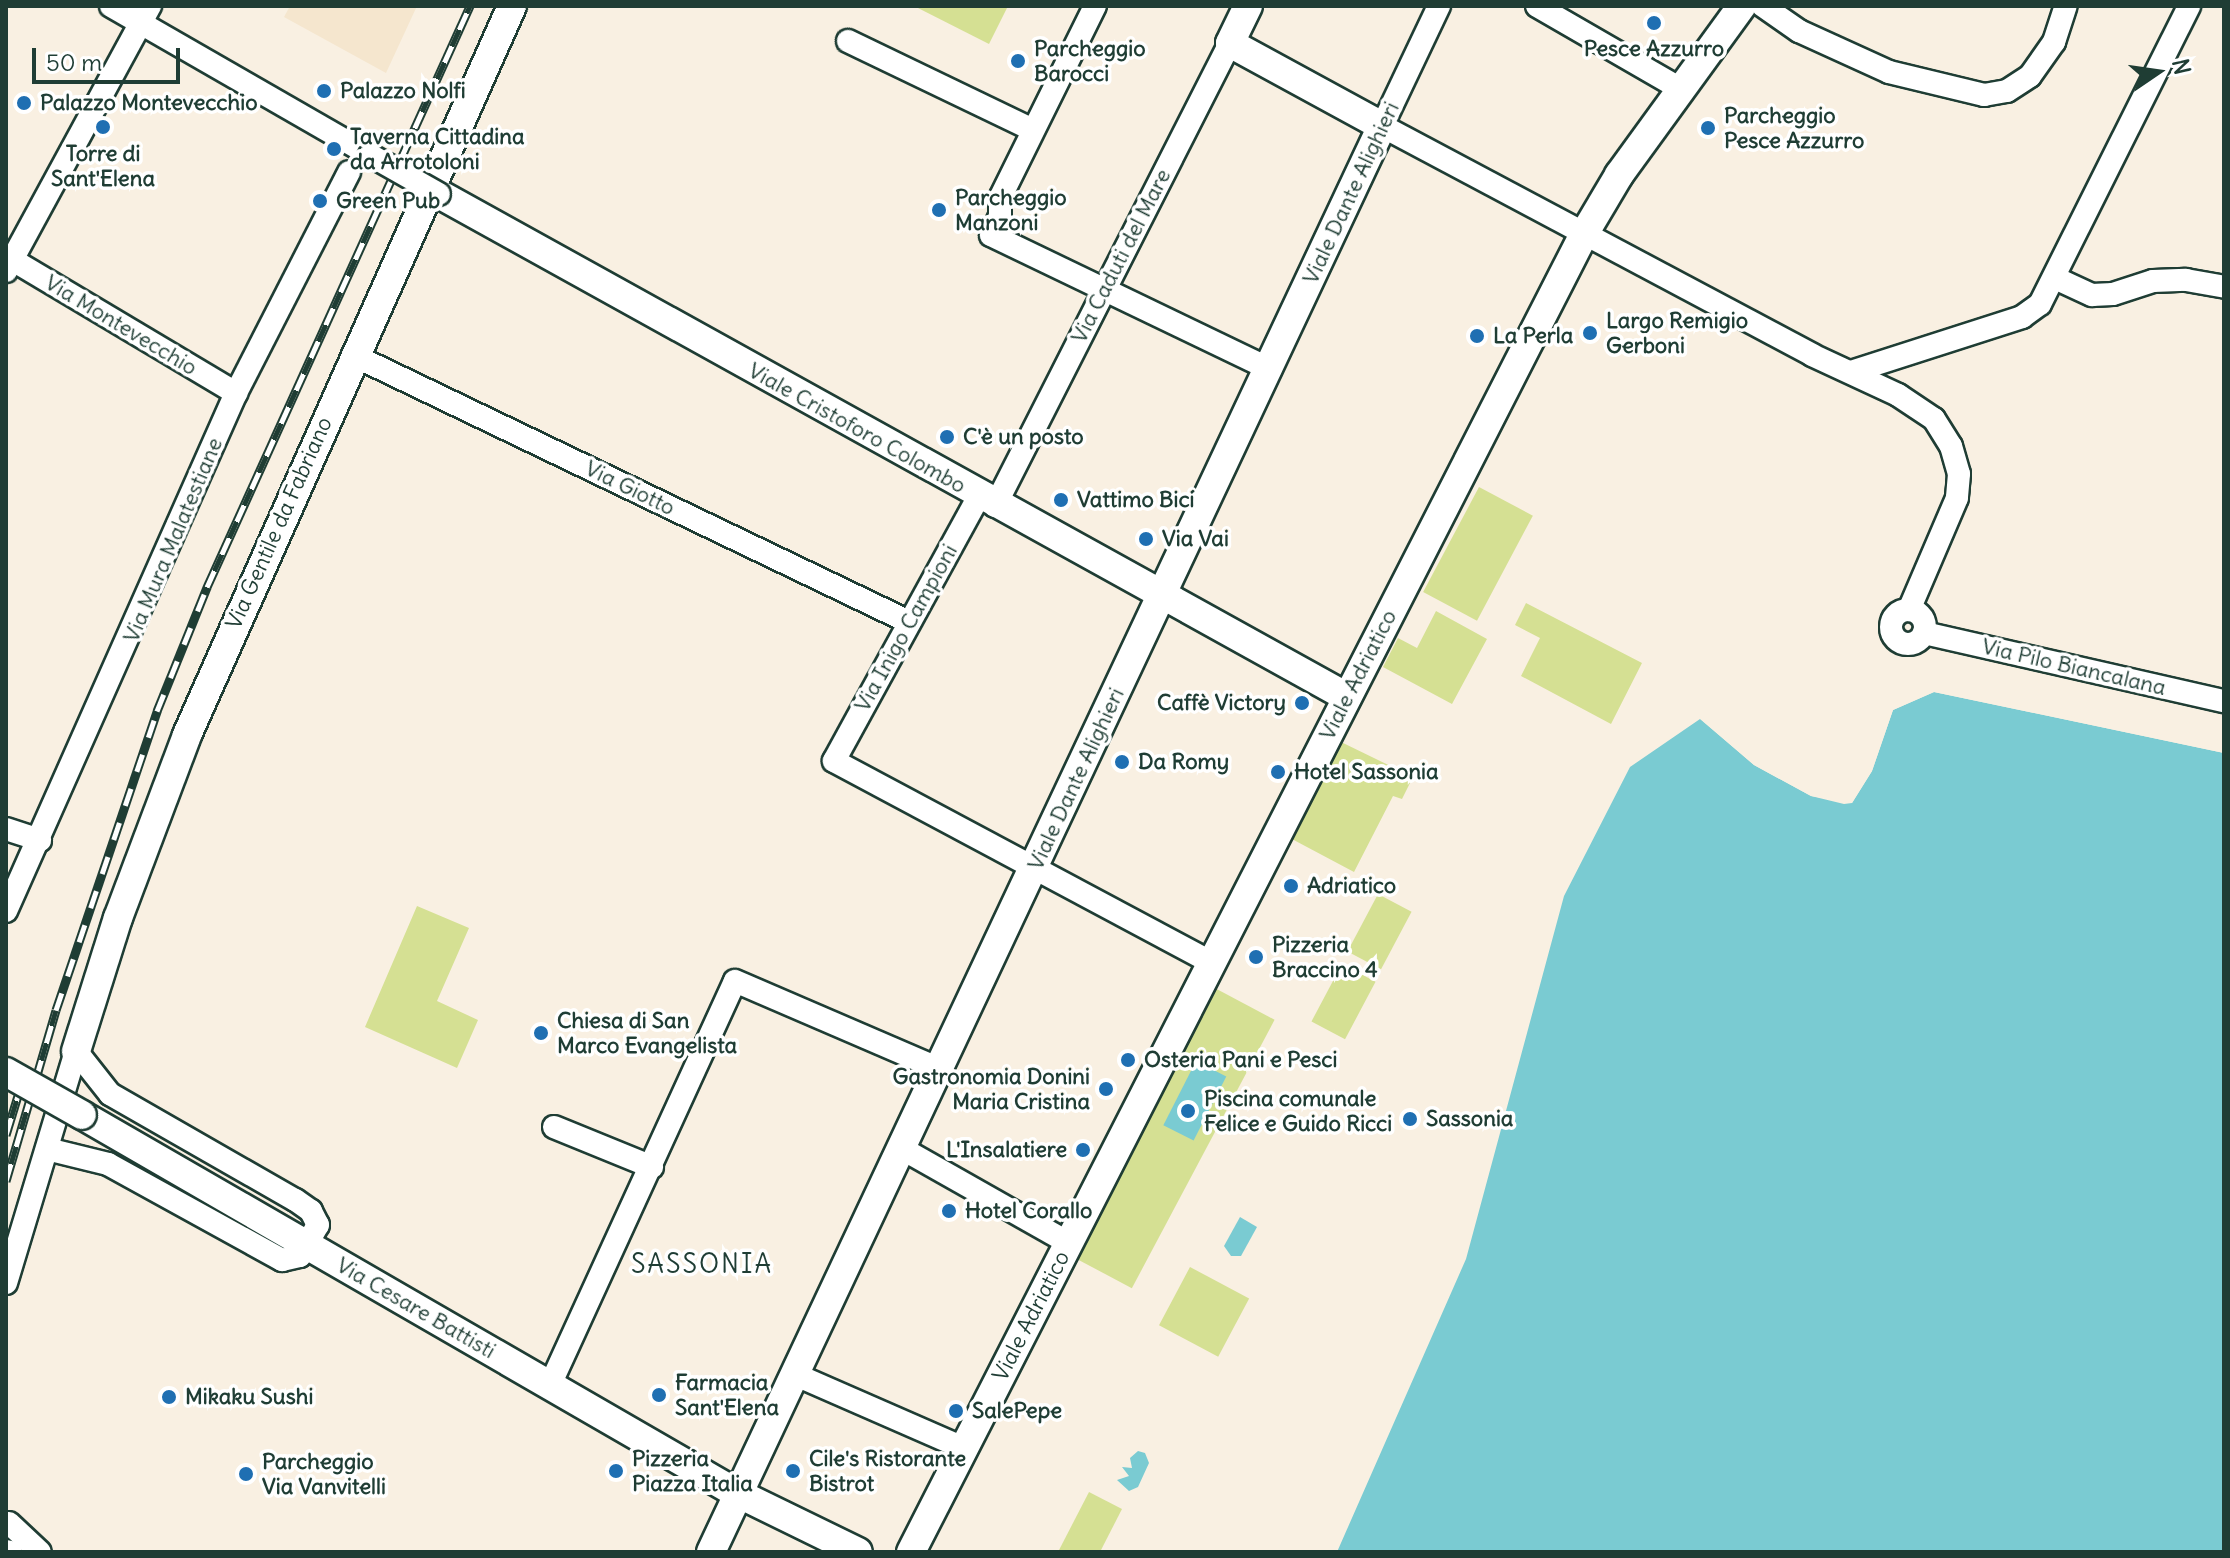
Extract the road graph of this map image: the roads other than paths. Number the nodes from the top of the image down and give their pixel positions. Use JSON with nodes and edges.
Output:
{"nodes":[{"id":1,"x":111,"y":6,"type":"edge"},
{"id":2,"x":512,"y":6,"type":"edge"},
{"id":3,"x":1095,"y":6,"type":"edge"},
{"id":4,"x":1439,"y":6,"type":"edge"},
{"id":5,"x":1537,"y":6,"type":"edge"},
{"id":6,"x":1742,"y":6,"type":"edge"},
{"id":7,"x":1763,"y":6,"type":"edge"},
{"id":8,"x":2066,"y":6,"type":"edge"},
{"id":9,"x":2189,"y":6,"type":"edge"},
{"id":10,"x":1241,"y":9,"type":"edge"},
{"id":11,"x":145,"y":14,"type":"edge"},
{"id":12,"x":848,"y":41,"type":"dead end"},
{"id":13,"x":1230,"y":43,"type":"junction"},
{"id":14,"x":1679,"y":88,"type":"junction"},
{"id":15,"x":1382,"y":126,"type":"junction"},
{"id":16,"x":1033,"y":130,"type":"junction"},
{"id":17,"x":349,"y":172,"type":"dead end"},
{"id":18,"x":439,"y":194,"type":"joint"},
{"id":19,"x":1584,"y":234,"type":"junction"},
{"id":20,"x":8,"y":262,"type":"edge"},
{"id":21,"x":2055,"y":278,"type":"junction"},
{"id":22,"x":2224,"y":287,"type":"edge"},
{"id":23,"x":1104,"y":288,"type":"junction"},
{"id":24,"x":353,"y":355,"type":"junction"},
{"id":25,"x":1270,"y":369,"type":"junction"},
{"id":26,"x":1851,"y":372,"type":"junction"},
{"id":27,"x":236,"y":393,"type":"junction"},
{"id":28,"x":987,"y":501,"type":"junction"},
{"id":29,"x":1162,"y":597,"type":"junction"},
{"id":30,"x":907,"y":621,"type":"junction"},
{"id":31,"x":1347,"y":697,"type":"junction"},
{"id":32,"x":2224,"y":701,"type":"edge"},
{"id":33,"x":6,"y":829,"type":"edge"},
{"id":34,"x":40,"y":840,"type":"junction"},
{"id":35,"x":1034,"y":867,"type":"junction"},
{"id":36,"x":6,"y":911,"type":"edge"},
{"id":37,"x":1212,"y":963,"type":"junction"},
{"id":38,"x":76,"y":1051,"type":"junction"},
{"id":39,"x":939,"y":1069,"type":"junction"},
{"id":40,"x":6,"y":1072,"type":"edge"},
{"id":41,"x":554,"y":1127,"type":"dead end"},
{"id":42,"x":901,"y":1148,"type":"junction"},
{"id":43,"x":47,"y":1149,"type":"junction"},
{"id":44,"x":652,"y":1167,"type":"junction"},
{"id":45,"x":1069,"y":1243,"type":"junction"},
{"id":46,"x":308,"y":1247,"type":"junction"},
{"id":47,"x":6,"y":1283,"type":"edge"},
{"id":48,"x":794,"y":1374,"type":"junction"},
{"id":49,"x":550,"y":1385,"type":"junction"},
{"id":50,"x":963,"y":1448,"type":"junction"},
{"id":51,"x":738,"y":1494,"type":"junction"},
{"id":52,"x":7,"y":1526,"type":"edge"},
{"id":53,"x":834,"y":1546,"type":"edge"},
{"id":54,"x":40,"y":1552,"type":"edge"},
{"id":55,"x":711,"y":1552,"type":"edge"},
{"id":56,"x":858,"y":1552,"type":"edge"},
{"id":57,"x":911,"y":1552,"type":"edge"}],
"edges":[{"from":1,"to":11,"type":"street","name":"Viale Cristoforo Colombo"},
{"from":2,"to":24,"type":"street","name":"Via Gentile da Fabriano"},
{"from":3,"to":16,"type":"street"},
{"from":4,"to":15,"type":"street","name":"Viale Dante Alighieri"},
{"from":5,"to":14,"type":"street"},
{"from":6,"to":14,"type":"street","name":"Viale Adriatico"},
{"from":7,"to":8,"type":"street"},
{"from":9,"to":21,"type":"street"},
{"from":10,"to":13,"type":"street","name":"Via Caduti del Mare"},
{"from":11,"to":18,"type":"street","name":"Viale Cristoforo Colombo","bridge":true},
{"from":11,"to":20,"type":"street"},
{"from":12,"to":16,"type":"street"},
{"from":13,"to":15,"type":"street"},
{"from":13,"to":23,"type":"street","name":"Via Caduti del Mare"},
{"from":14,"to":19,"type":"street","name":"Viale Adriatico"},
{"from":15,"to":19,"type":"street","name":"Via Pilo Biancalana"},
{"from":15,"to":25,"type":"street","name":"Viale Dante Alighieri"},
{"from":16,"to":23,"type":"street"},
{"from":17,"to":27,"type":"street","name":"Via Mura Malatestiane"},
{"from":18,"to":28,"type":"street","name":"Viale Cristoforo Colombo"},
{"from":19,"to":26,"type":"street","name":"Via Pilo Biancalana"},
{"from":19,"to":31,"type":"street","name":"Viale Adriatico"},
{"from":20,"to":27,"type":"street","name":"Via Montevecchio"},
{"from":21,"to":22,"type":"street"},
{"from":21,"to":26,"type":"street"},
{"from":23,"to":25,"type":"street"},
{"from":23,"to":28,"type":"street","name":"Via Caduti del Mare"},
{"from":24,"to":30,"type":"street","name":"Via Giotto"},
{"from":24,"to":38,"type":"street","name":"Via Gentile da Fabriano"},
{"from":25,"to":29,"type":"street","name":"Viale Dante Alighieri"},
{"from":26,"to":32,"type":"street","name":"Via Pilo Biancalana"},
{"from":27,"to":34,"type":"street","name":"Via Mura Malatestiane"},
{"from":28,"to":29,"type":"street","name":"Viale Cristoforo Colombo"},
{"from":28,"to":30,"type":"street","name":"Via Inigo Campioni"},
{"from":29,"to":31,"type":"street","name":"Viale Cristoforo Colombo"},
{"from":29,"to":35,"type":"street","name":"Viale Dante Alighieri"},
{"from":30,"to":35,"type":"street","name":"Via Inigo Campioni"},
{"from":31,"to":37,"type":"street","name":"Viale Adriatico"},
{"from":33,"to":34,"type":"street"},
{"from":34,"to":36,"type":"street","name":"Via Mura Malatestiane"},
{"from":35,"to":37,"type":"street"},
{"from":35,"to":39,"type":"street","name":"Viale Dante Alighieri"},
{"from":37,"to":45,"type":"street","name":"Viale Adriatico"},
{"from":38,"to":43,"type":"street","name":"Via Gentile da Fabriano"},
{"from":38,"to":46,"type":"street"},
{"from":39,"to":42,"type":"street","name":"Viale Dante Alighieri"},
{"from":39,"to":44,"type":"street"},
{"from":40,"to":46,"type":"street","name":"Via Cesare Battisti","bridge":true},
{"from":41,"to":44,"type":"street"},
{"from":42,"to":45,"type":"street"},
{"from":42,"to":48,"type":"street","name":"Viale Dante Alighieri"},
{"from":43,"to":46,"type":"street"},
{"from":43,"to":47,"type":"street","name":"Via Gentile da Fabriano"},
{"from":44,"to":49,"type":"street"},
{"from":45,"to":50,"type":"street","name":"Viale Adriatico"},
{"from":46,"to":49,"type":"street","name":"Via Cesare Battisti"},
{"from":48,"to":50,"type":"street"},
{"from":48,"to":51,"type":"street","name":"Viale Dante Alighieri"},
{"from":49,"to":51,"type":"street","name":"Via Cesare Battisti"},
{"from":50,"to":57,"type":"street","name":"Viale Adriatico"},
{"from":51,"to":53,"type":"street","name":"Via Cesare Battisti"},
{"from":51,"to":55,"type":"street","name":"Viale Dante Alighieri"},
{"from":52,"to":54,"type":"street"},
{"from":53,"to":56,"type":"street","name":"Via Cesare Battisti"}]}
